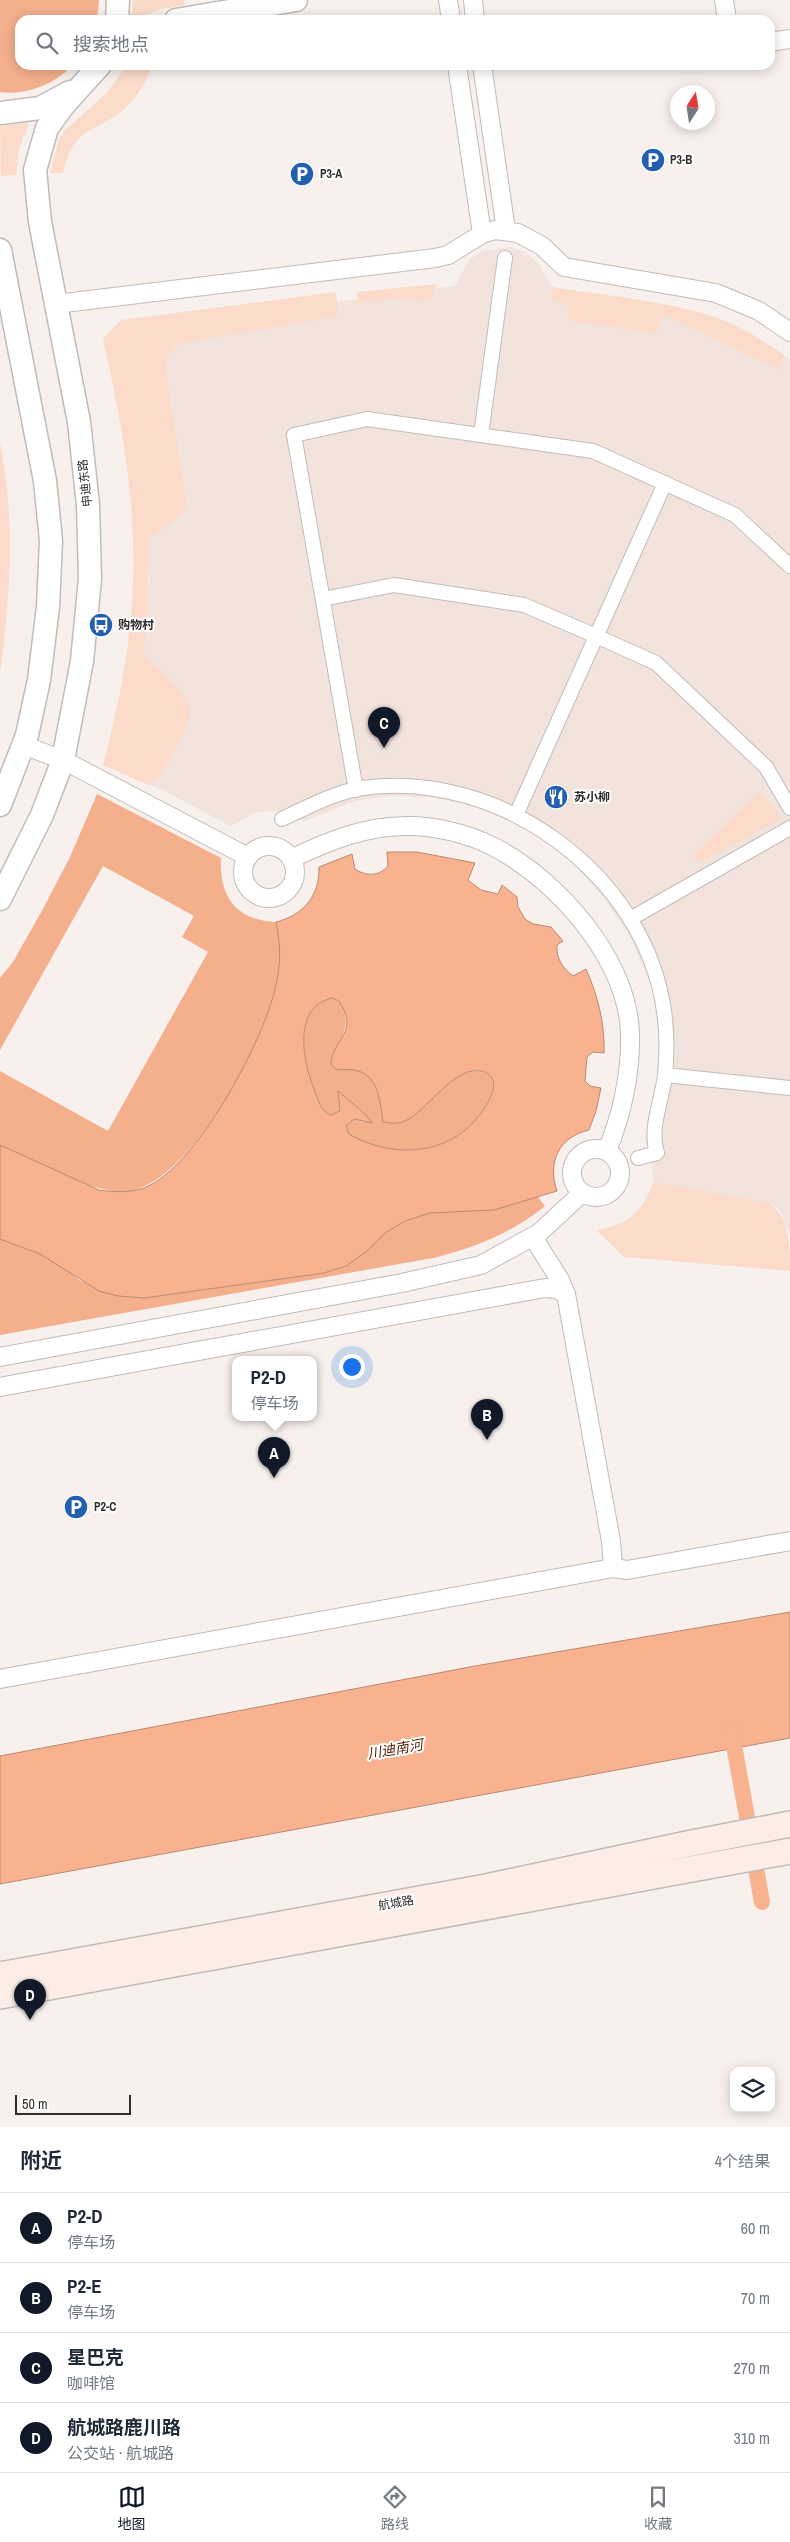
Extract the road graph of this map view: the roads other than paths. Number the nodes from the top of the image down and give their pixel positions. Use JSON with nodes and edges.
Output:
{"nodes":[{"id":1,"x":118,"y":0,"type":"edge"},
{"id":2,"x":296,"y":0,"type":"edge"},
{"id":3,"x":448,"y":0,"type":"edge"},
{"id":4,"x":473,"y":0,"type":"edge"},
{"id":5,"x":724,"y":0,"type":"edge"},
{"id":6,"x":117,"y":15,"type":"edge"},
{"id":7,"x":206,"y":15,"type":"edge"},
{"id":8,"x":450,"y":15,"type":"edge"},
{"id":9,"x":474,"y":15,"type":"edge"},
{"id":10,"x":726,"y":15,"type":"edge"},
{"id":11,"x":790,"y":39,"type":"edge"},
{"id":12,"x":775,"y":41,"type":"edge"},
{"id":13,"x":95,"y":70,"type":"edge"},
{"id":14,"x":95,"y":70,"type":"edge"},
{"id":15,"x":459,"y":70,"type":"edge"},
{"id":16,"x":483,"y":70,"type":"edge"},
{"id":17,"x":0,"y":113,"type":"edge"},
{"id":18,"x":506,"y":230,"type":"junction"},
{"id":19,"x":482,"y":234,"type":"junction"},
{"id":20,"x":0,"y":250,"type":"edge"},
{"id":21,"x":505,"y":258,"type":"dead end"},
{"id":22,"x":56,"y":304,"type":"junction"},
{"id":23,"x":790,"y":332,"type":"edge"},
{"id":24,"x":481,"y":435,"type":"junction"},
{"id":25,"x":665,"y":483,"type":"junction"},
{"id":26,"x":790,"y":566,"type":"edge"},
{"id":27,"x":323,"y":599,"type":"junction"},
{"id":28,"x":596,"y":636,"type":"junction"},
{"id":29,"x":23,"y":745,"type":"junction"},
{"id":30,"x":63,"y":760,"type":"junction"},
{"id":31,"x":356,"y":790,"type":"junction"},
{"id":32,"x":0,"y":805,"type":"edge"},
{"id":33,"x":790,"y":808,"type":"edge"},
{"id":34,"x":516,"y":815,"type":"junction"},
{"id":35,"x":282,"y":819,"type":"dead end"},
{"id":36,"x":790,"y":828,"type":"edge"},
{"id":37,"x":248,"y":857,"type":"junction"},
{"id":38,"x":291,"y":859,"type":"junction"},
{"id":39,"x":0,"y":899,"type":"edge"},
{"id":40,"x":630,"y":919,"type":"junction"},
{"id":41,"x":665,"y":1075,"type":"junction"},
{"id":42,"x":790,"y":1088,"type":"edge"},
{"id":43,"x":607,"y":1151,"type":"junction"},
{"id":44,"x":638,"y":1158,"type":"dead end"},
{"id":45,"x":582,"y":1193,"type":"junction"},
{"id":46,"x":533,"y":1237,"type":"junction"},
{"id":47,"x":566,"y":1294,"type":"junction"},
{"id":48,"x":0,"y":1357,"type":"edge"},
{"id":49,"x":0,"y":1387,"type":"edge"},
{"id":50,"x":790,"y":1542,"type":"edge"},
{"id":51,"x":613,"y":1568,"type":"junction"},
{"id":52,"x":0,"y":1679,"type":"edge"},
{"id":53,"x":790,"y":1824,"type":"edge"},
{"id":54,"x":790,"y":1851,"type":"edge"},
{"id":55,"x":0,"y":1975,"type":"edge"},
{"id":56,"x":0,"y":1996,"type":"edge"}],
"edges":[{"from":1,"to":6,"type":"street"},
{"from":2,"to":7,"type":"street"},
{"from":3,"to":8,"type":"street"},
{"from":4,"to":9,"type":"street"},
{"from":5,"to":10,"type":"street"},
{"from":11,"to":12,"type":"street"},
{"from":13,"to":17,"type":"street"},
{"from":14,"to":22,"type":"street","name":"申迪东路"},
{"from":15,"to":19,"type":"street"},
{"from":16,"to":18,"type":"street"},
{"from":18,"to":19,"type":"street"},
{"from":18,"to":23,"type":"street"},
{"from":19,"to":22,"type":"street"},
{"from":20,"to":29,"type":"street"},
{"from":21,"to":24,"type":"street"},
{"from":22,"to":30,"type":"street","name":"申迪东路"},
{"from":24,"to":25,"type":"street"},
{"from":24,"to":27,"type":"street"},
{"from":25,"to":26,"type":"street"},
{"from":25,"to":28,"type":"street"},
{"from":27,"to":28,"type":"street"},
{"from":27,"to":31,"type":"street"},
{"from":28,"to":33,"type":"street"},
{"from":28,"to":34,"type":"street"},
{"from":29,"to":30,"type":"street"},
{"from":29,"to":32,"type":"street"},
{"from":30,"to":37,"type":"street"},
{"from":30,"to":39,"type":"street","name":"申迪东路"},
{"from":31,"to":34,"type":"street"},
{"from":31,"to":35,"type":"street"},
{"from":34,"to":40,"type":"street"},
{"from":36,"to":40,"type":"street"},
{"from":37,"to":38,"type":"street"},
{"from":37,"to":38,"type":"street"},
{"from":38,"to":43,"type":"street"},
{"from":40,"to":41,"type":"street"},
{"from":41,"to":42,"type":"street"},
{"from":41,"to":44,"type":"street"},
{"from":43,"to":45,"type":"street"},
{"from":43,"to":45,"type":"street"},
{"from":45,"to":46,"type":"street"},
{"from":46,"to":47,"type":"street"},
{"from":46,"to":48,"type":"street"},
{"from":47,"to":49,"type":"street"},
{"from":47,"to":51,"type":"street"},
{"from":50,"to":51,"type":"street"},
{"from":51,"to":52,"type":"street"},
{"from":53,"to":55,"type":"main road","name":"航城路"},
{"from":54,"to":56,"type":"main road","name":"航城路"}]}
